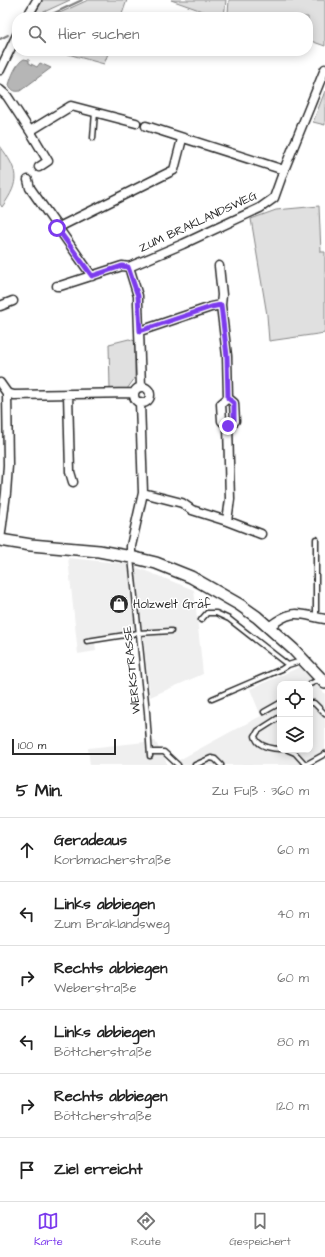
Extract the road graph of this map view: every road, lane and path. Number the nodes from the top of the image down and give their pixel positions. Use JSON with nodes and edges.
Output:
{"nodes":[{"id":1,"x":37,"y":0,"type":"edge"},
{"id":2,"x":30,"y":12,"type":"edge"},
{"id":3,"x":12,"y":45,"type":"edge"},
{"id":4,"x":325,"y":69,"type":"edge"},
{"id":5,"x":0,"y":70,"type":"edge"},
{"id":6,"x":0,"y":90,"type":"edge"},
{"id":7,"x":95,"y":112,"type":"junction"},
{"id":8,"x":136,"y":123,"type":"dead end"},
{"id":9,"x":146,"y":126,"type":"dead end"},
{"id":10,"x":30,"y":131,"type":"junction"},
{"id":11,"x":93,"y":138,"type":"dead end"},
{"id":12,"x":182,"y":139,"type":"junction"},
{"id":13,"x":39,"y":167,"type":"dead end"},
{"id":14,"x":284,"y":170,"type":"junction"},
{"id":15,"x":28,"y":180,"type":"dead end"},
{"id":16,"x":57,"y":228,"type":"junction"},
{"id":17,"x":219,"y":266,"type":"dead end"},
{"id":18,"x":128,"y":267,"type":"junction"},
{"id":19,"x":92,"y":276,"type":"junction"},
{"id":20,"x":57,"y":286,"type":"dead end"},
{"id":21,"x":13,"y":301,"type":"dead end"},
{"id":22,"x":221,"y":305,"type":"junction"},
{"id":23,"x":0,"y":306,"type":"edge"},
{"id":24,"x":140,"y":331,"type":"junction"},
{"id":25,"x":0,"y":383,"type":"edge"},
{"id":26,"x":140,"y":387,"type":"junction"},
{"id":27,"x":7,"y":393,"type":"junction"},
{"id":28,"x":134,"y":393,"type":"junction"},
{"id":29,"x":68,"y":394,"type":"junction"},
{"id":30,"x":228,"y":398,"type":"junction"},
{"id":31,"x":140,"y":402,"type":"junction"},
{"id":32,"x":228,"y":426,"type":"junction"},
{"id":33,"x":73,"y":482,"type":"dead end"},
{"id":34,"x":143,"y":492,"type":"junction"},
{"id":35,"x":3,"y":493,"type":"edge"},
{"id":36,"x":227,"y":521,"type":"junction"},
{"id":37,"x":261,"y":534,"type":"dead end"},
{"id":38,"x":316,"y":539,"type":"dead end"},
{"id":39,"x":0,"y":540,"type":"edge"},
{"id":40,"x":131,"y":557,"type":"junction"},
{"id":41,"x":316,"y":617,"type":"junction"},
{"id":42,"x":325,"y":619,"type":"edge"},
{"id":43,"x":201,"y":620,"type":"dead end"},
{"id":44,"x":269,"y":627,"type":"junction"},
{"id":45,"x":172,"y":631,"type":"dead end"},
{"id":46,"x":138,"y":633,"type":"junction"},
{"id":47,"x":86,"y":641,"type":"dead end"},
{"id":48,"x":304,"y":660,"type":"junction"},
{"id":49,"x":288,"y":666,"type":"junction"},
{"id":50,"x":323,"y":681,"type":"edge"},
{"id":51,"x":313,"y":683,"type":"edge"},
{"id":52,"x":212,"y":699,"type":"dead end"},
{"id":53,"x":313,"y":703,"type":"edge"},
{"id":54,"x":277,"y":705,"type":"edge"},
{"id":55,"x":264,"y":712,"type":"dead end"},
{"id":56,"x":325,"y":714,"type":"edge"},
{"id":57,"x":277,"y":719,"type":"edge"},
{"id":58,"x":277,"y":749,"type":"edge"},
{"id":59,"x":295,"y":753,"type":"edge"},
{"id":60,"x":325,"y":754,"type":"edge"},
{"id":61,"x":178,"y":765,"type":"edge"},
{"id":62,"x":195,"y":765,"type":"edge"},
{"id":63,"x":221,"y":765,"type":"edge"},
{"id":64,"x":306,"y":765,"type":"edge"}],
"edges":[{"from":1,"to":2,"type":"street"},
{"from":3,"to":5,"type":"street"},
{"from":4,"to":14,"type":"street","name":"ZUM BRAKLANDSWEG"},
{"from":6,"to":10,"type":"street"},
{"from":7,"to":8,"type":"street"},
{"from":7,"to":10,"type":"street"},
{"from":7,"to":11,"type":"lane"},
{"from":9,"to":12,"type":"street"},
{"from":10,"to":13,"type":"street"},
{"from":12,"to":14,"type":"street"},
{"from":12,"to":16,"type":"street"},
{"from":14,"to":18,"type":"street","name":"ZUM BRAKLANDSWEG"},
{"from":15,"to":16,"type":"street"},
{"from":16,"to":19,"type":"street"},
{"from":17,"to":22,"type":"street"},
{"from":18,"to":19,"type":"street","name":"ZUM BRAKLANDSWEG"},
{"from":18,"to":24,"type":"street"},
{"from":19,"to":20,"type":"street","name":"ZUM BRAKLANDSWEG"},
{"from":21,"to":23,"type":"street"},
{"from":22,"to":24,"type":"street"},
{"from":22,"to":30,"type":"street"},
{"from":24,"to":26,"type":"street"},
{"from":25,"to":27,"type":"street"},
{"from":26,"to":28,"type":"street"},
{"from":26,"to":31,"type":"street"},
{"from":27,"to":29,"type":"street"},
{"from":27,"to":35,"type":"street"},
{"from":28,"to":29,"type":"street"},
{"from":28,"to":31,"type":"street"},
{"from":29,"to":33,"type":"street"},
{"from":30,"to":32,"type":"street"},
{"from":30,"to":32,"type":"street"},
{"from":31,"to":34,"type":"street"},
{"from":32,"to":36,"type":"street"},
{"from":34,"to":36,"type":"street"},
{"from":34,"to":40,"type":"street"},
{"from":35,"to":39,"type":"street"},
{"from":36,"to":37,"type":"street"},
{"from":38,"to":41,"type":"lane"},
{"from":39,"to":40,"type":"main road"},
{"from":40,"to":44,"type":"main road"},
{"from":40,"to":46,"type":"lane","name":"WERKSTRASSE"},
{"from":41,"to":42,"type":"street"},
{"from":41,"to":44,"type":"street"},
{"from":43,"to":49,"type":"lane"},
{"from":44,"to":48,"type":"main road"},
{"from":45,"to":46,"type":"lane"},
{"from":46,"to":47,"type":"lane"},
{"from":46,"to":61,"type":"lane","name":"WERKSTRASSE"},
{"from":48,"to":49,"type":"lane"},
{"from":48,"to":50,"type":"main road"},
{"from":49,"to":52,"type":"lane"},
{"from":50,"to":51,"type":"lane"},
{"from":53,"to":56,"type":"lane"},
{"from":54,"to":55,"type":"lane"},
{"from":57,"to":58,"type":"lane"},
{"from":59,"to":64,"type":"lane"},
{"from":60,"to":64,"type":"lane"},
{"from":62,"to":63,"type":"lane"}]}
